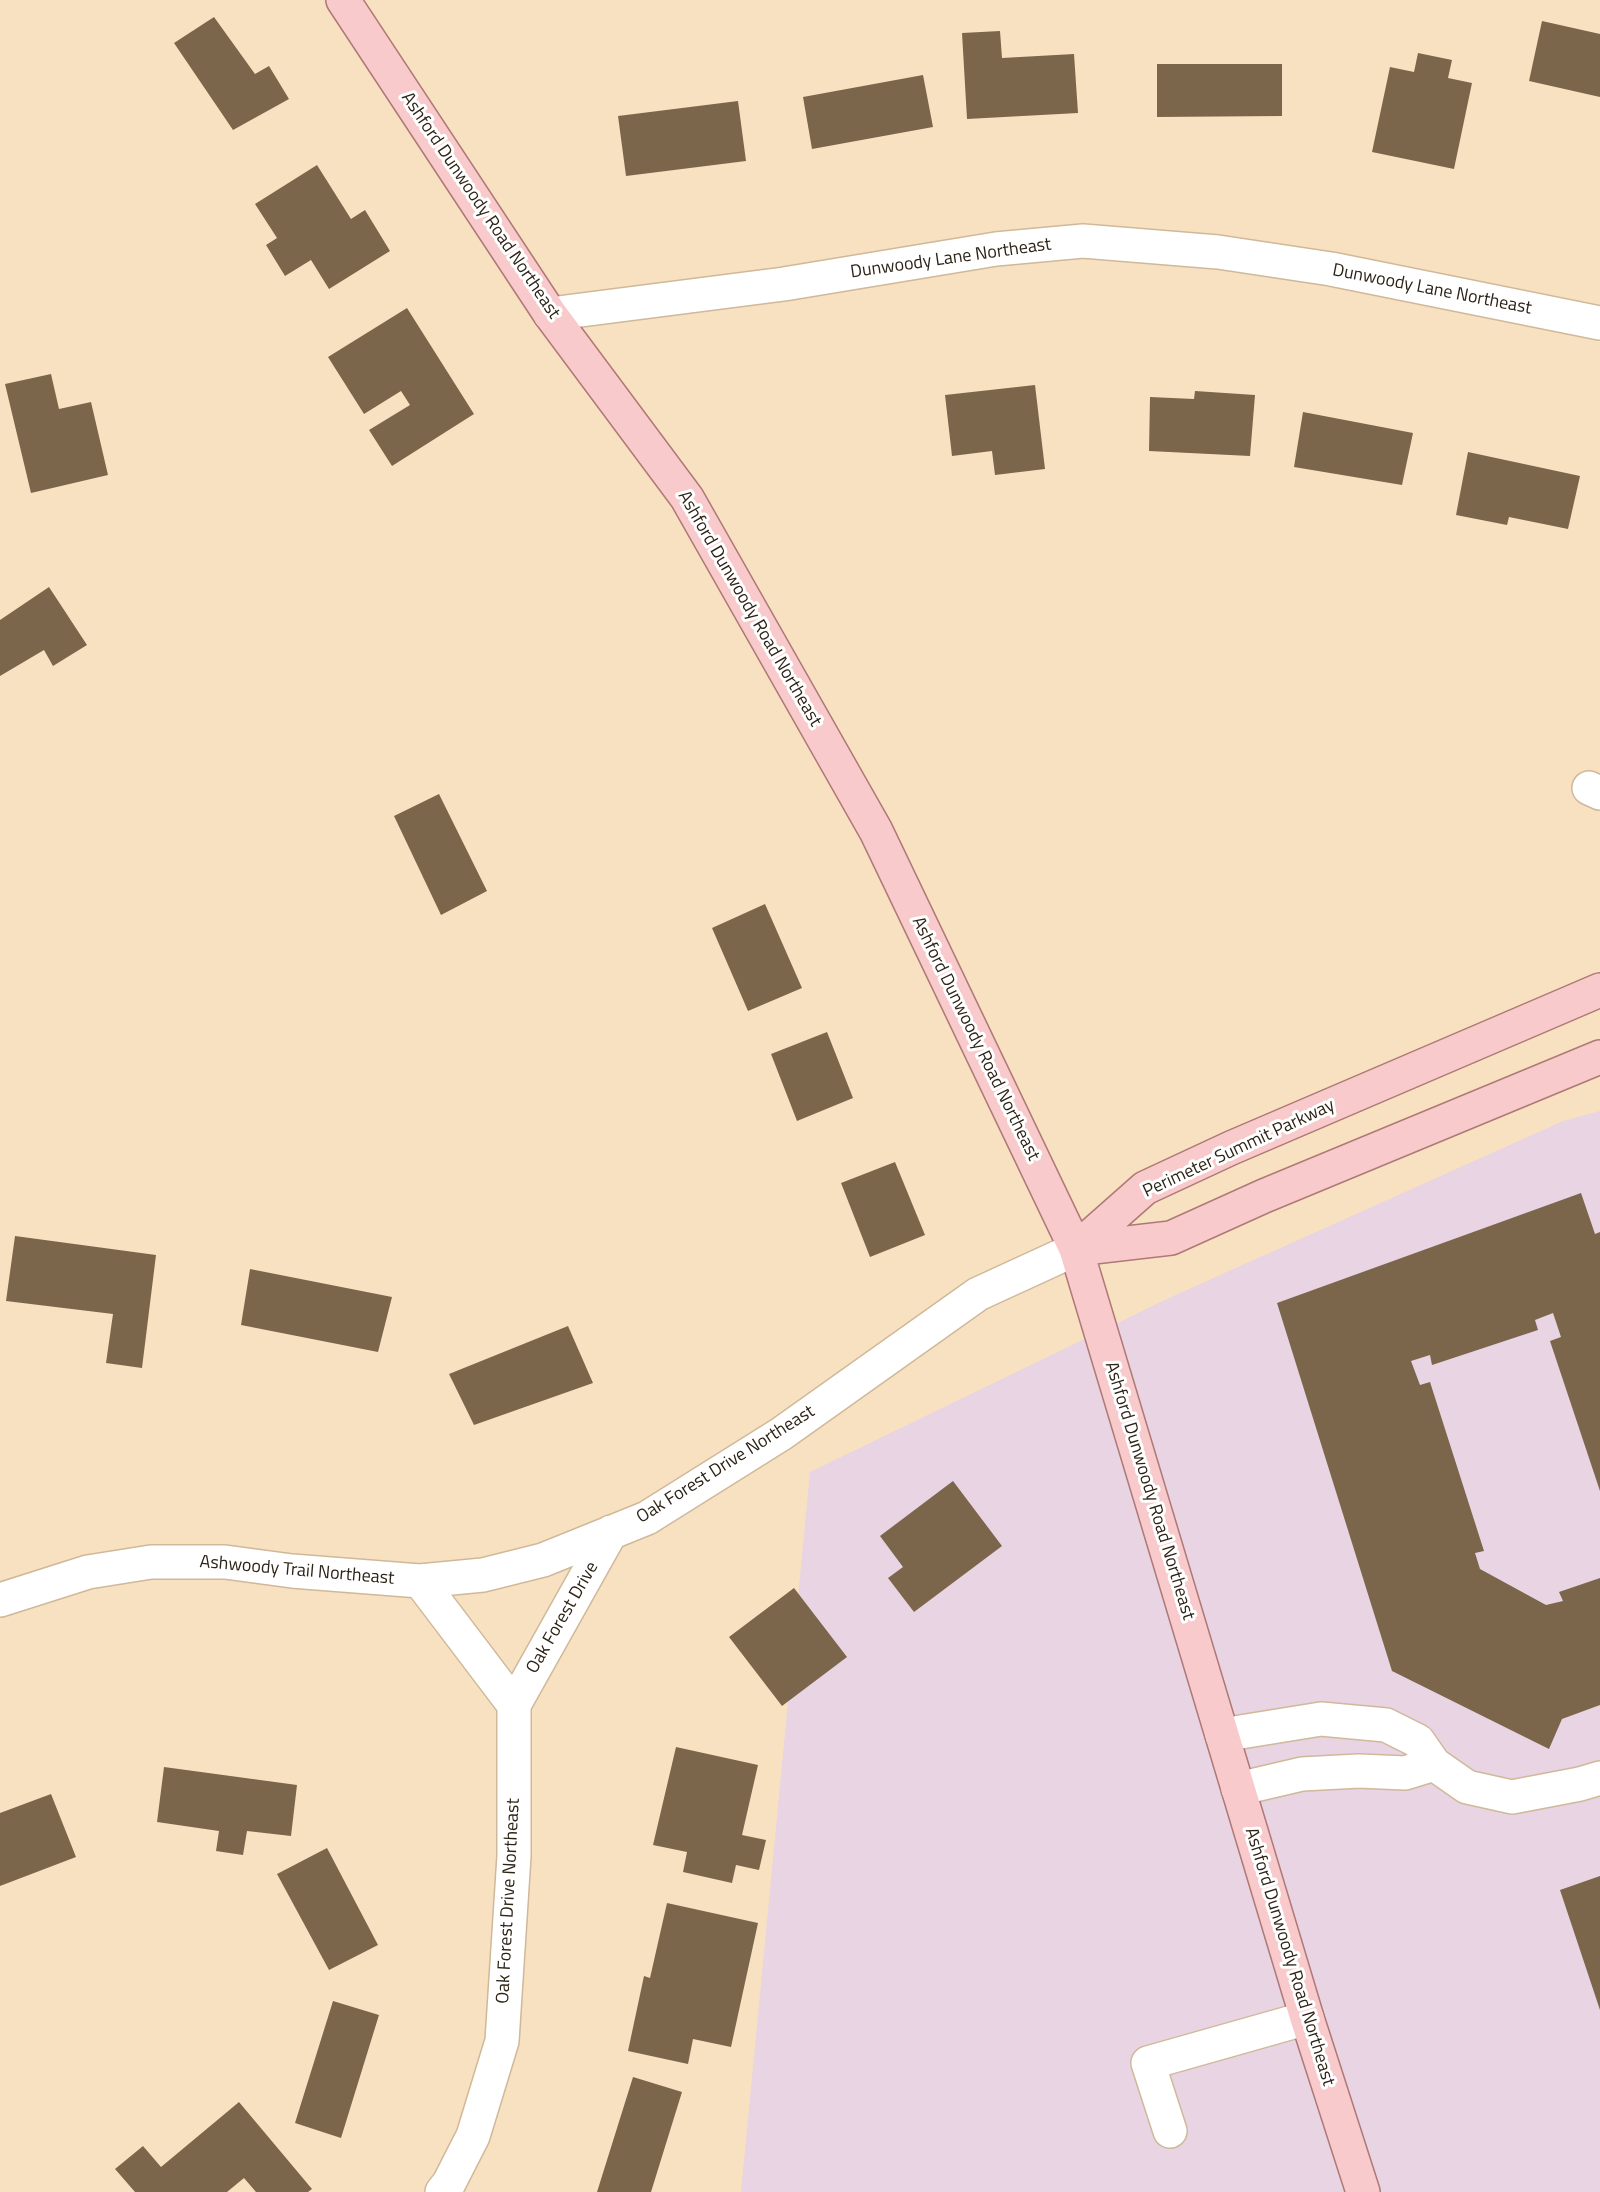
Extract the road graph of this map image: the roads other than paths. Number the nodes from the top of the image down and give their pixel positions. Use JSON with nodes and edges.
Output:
{"nodes":[{"id":1,"x":343,"y":0,"type":"edge"},
{"id":2,"x":550,"y":314,"type":"junction"},
{"id":3,"x":1600,"y":323,"type":"edge"},
{"id":4,"x":1600,"y":990,"type":"edge"},
{"id":5,"x":1600,"y":1057,"type":"edge"},
{"id":6,"x":1076,"y":1249,"type":"junction"},
{"id":7,"x":611,"y":1532,"type":"junction"},
{"id":8,"x":420,"y":1581,"type":"junction"},
{"id":9,"x":0,"y":1600,"type":"edge"},
{"id":10,"x":514,"y":1705,"type":"junction"},
{"id":11,"x":1222,"y":1735,"type":"junction"},
{"id":12,"x":1434,"y":1764,"type":"junction"},
{"id":13,"x":1600,"y":1778,"type":"edge"},
{"id":14,"x":1238,"y":1789,"type":"junction"},
{"id":15,"x":1307,"y":2018,"type":"junction"},
{"id":16,"x":1170,"y":2131,"type":"dead end"},
{"id":17,"x":442,"y":2192,"type":"edge"},
{"id":18,"x":1363,"y":2192,"type":"edge"}],
"edges":[{"from":1,"to":2,"type":"main road","name":"Ashford Dunwoody Road Northeast"},
{"from":2,"to":3,"type":"street","name":"Dunwoody Lane Northeast"},
{"from":2,"to":6,"type":"main road","name":"Ashford Dunwoody Road Northeast"},
{"from":4,"to":6,"type":"main road","name":"Perimeter Summit Parkway"},
{"from":5,"to":6,"type":"main road"},
{"from":6,"to":7,"type":"street","name":"Oak Forest Drive Northeast"},
{"from":6,"to":11,"type":"main road","name":"Ashford Dunwoody Road Northeast"},
{"from":7,"to":8,"type":"street","name":"Oak Forest Drive Northeast"},
{"from":7,"to":10,"type":"street","name":"Oak Forest Drive"},
{"from":8,"to":9,"type":"street","name":"Ashwoody Trail Northeast"},
{"from":8,"to":10,"type":"street"},
{"from":10,"to":17,"type":"street","name":"Oak Forest Drive Northeast"},
{"from":11,"to":12,"type":"street"},
{"from":11,"to":14,"type":"main road","name":"Ashford Dunwoody Road Northeast"},
{"from":12,"to":13,"type":"street"},
{"from":12,"to":14,"type":"street"},
{"from":14,"to":15,"type":"main road","name":"Ashford Dunwoody Road Northeast"},
{"from":15,"to":16,"type":"street"},
{"from":15,"to":18,"type":"main road","name":"Ashford Dunwoody Road Northeast"}]}
